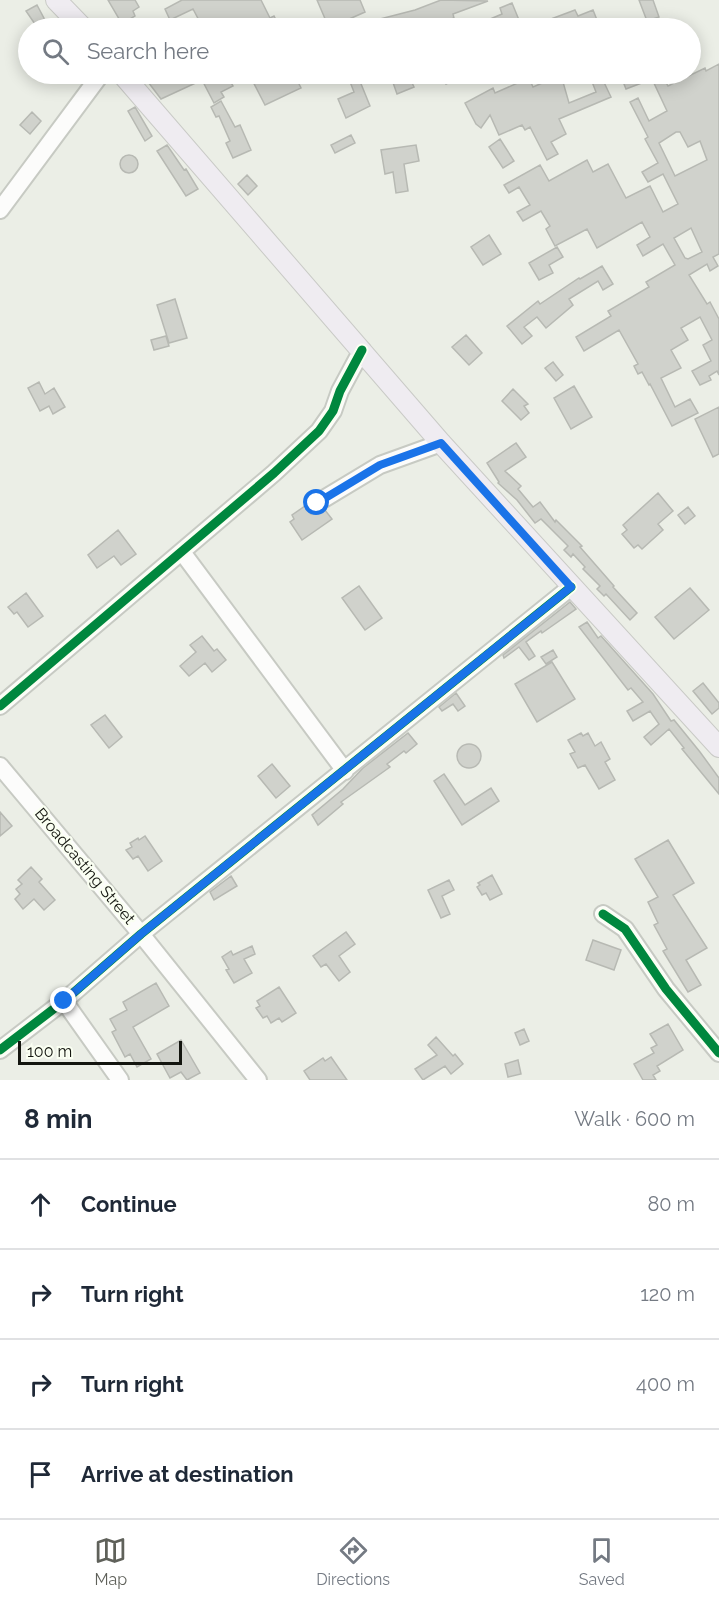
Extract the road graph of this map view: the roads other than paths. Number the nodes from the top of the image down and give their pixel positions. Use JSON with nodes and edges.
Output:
{"nodes":[{"id":1,"x":56,"y":0,"type":"edge"},
{"id":2,"x":73,"y":18,"type":"edge"},
{"id":3,"x":94,"y":84,"type":"edge"},
{"id":4,"x":131,"y":84,"type":"edge"},
{"id":5,"x":0,"y":210,"type":"edge"},
{"id":6,"x":362,"y":350,"type":"junction"},
{"id":7,"x":441,"y":443,"type":"junction"},
{"id":8,"x":317,"y":503,"type":"dead end"},
{"id":9,"x":182,"y":552,"type":"junction"},
{"id":10,"x":571,"y":587,"type":"junction"},
{"id":11,"x":0,"y":706,"type":"edge"},
{"id":12,"x":718,"y":744,"type":"edge"},
{"id":13,"x":0,"y":766,"type":"edge"},
{"id":14,"x":345,"y":771,"type":"junction"},
{"id":15,"x":603,"y":914,"type":"dead end"},
{"id":16,"x":141,"y":934,"type":"junction"},
{"id":17,"x":64,"y":1001,"type":"junction"},
{"id":18,"x":0,"y":1050,"type":"edge"},
{"id":19,"x":719,"y":1053,"type":"edge"},
{"id":20,"x":115,"y":1077,"type":"edge"},
{"id":21,"x":258,"y":1080,"type":"edge"}],
"edges":[{"from":1,"to":2,"type":"main road"},
{"from":3,"to":5,"type":"street"},
{"from":4,"to":6,"type":"main road"},
{"from":6,"to":7,"type":"main road"},
{"from":6,"to":9,"type":"street"},
{"from":7,"to":8,"type":"street"},
{"from":7,"to":10,"type":"main road"},
{"from":9,"to":11,"type":"street"},
{"from":9,"to":14,"type":"street"},
{"from":10,"to":12,"type":"main road"},
{"from":10,"to":14,"type":"street"},
{"from":13,"to":16,"type":"street","name":"Broadcasting Street"},
{"from":14,"to":16,"type":"street"},
{"from":15,"to":19,"type":"street"},
{"from":16,"to":17,"type":"street"},
{"from":16,"to":21,"type":"street","name":"Broadcasting Street"},
{"from":17,"to":18,"type":"street"},
{"from":17,"to":20,"type":"street"}]}
